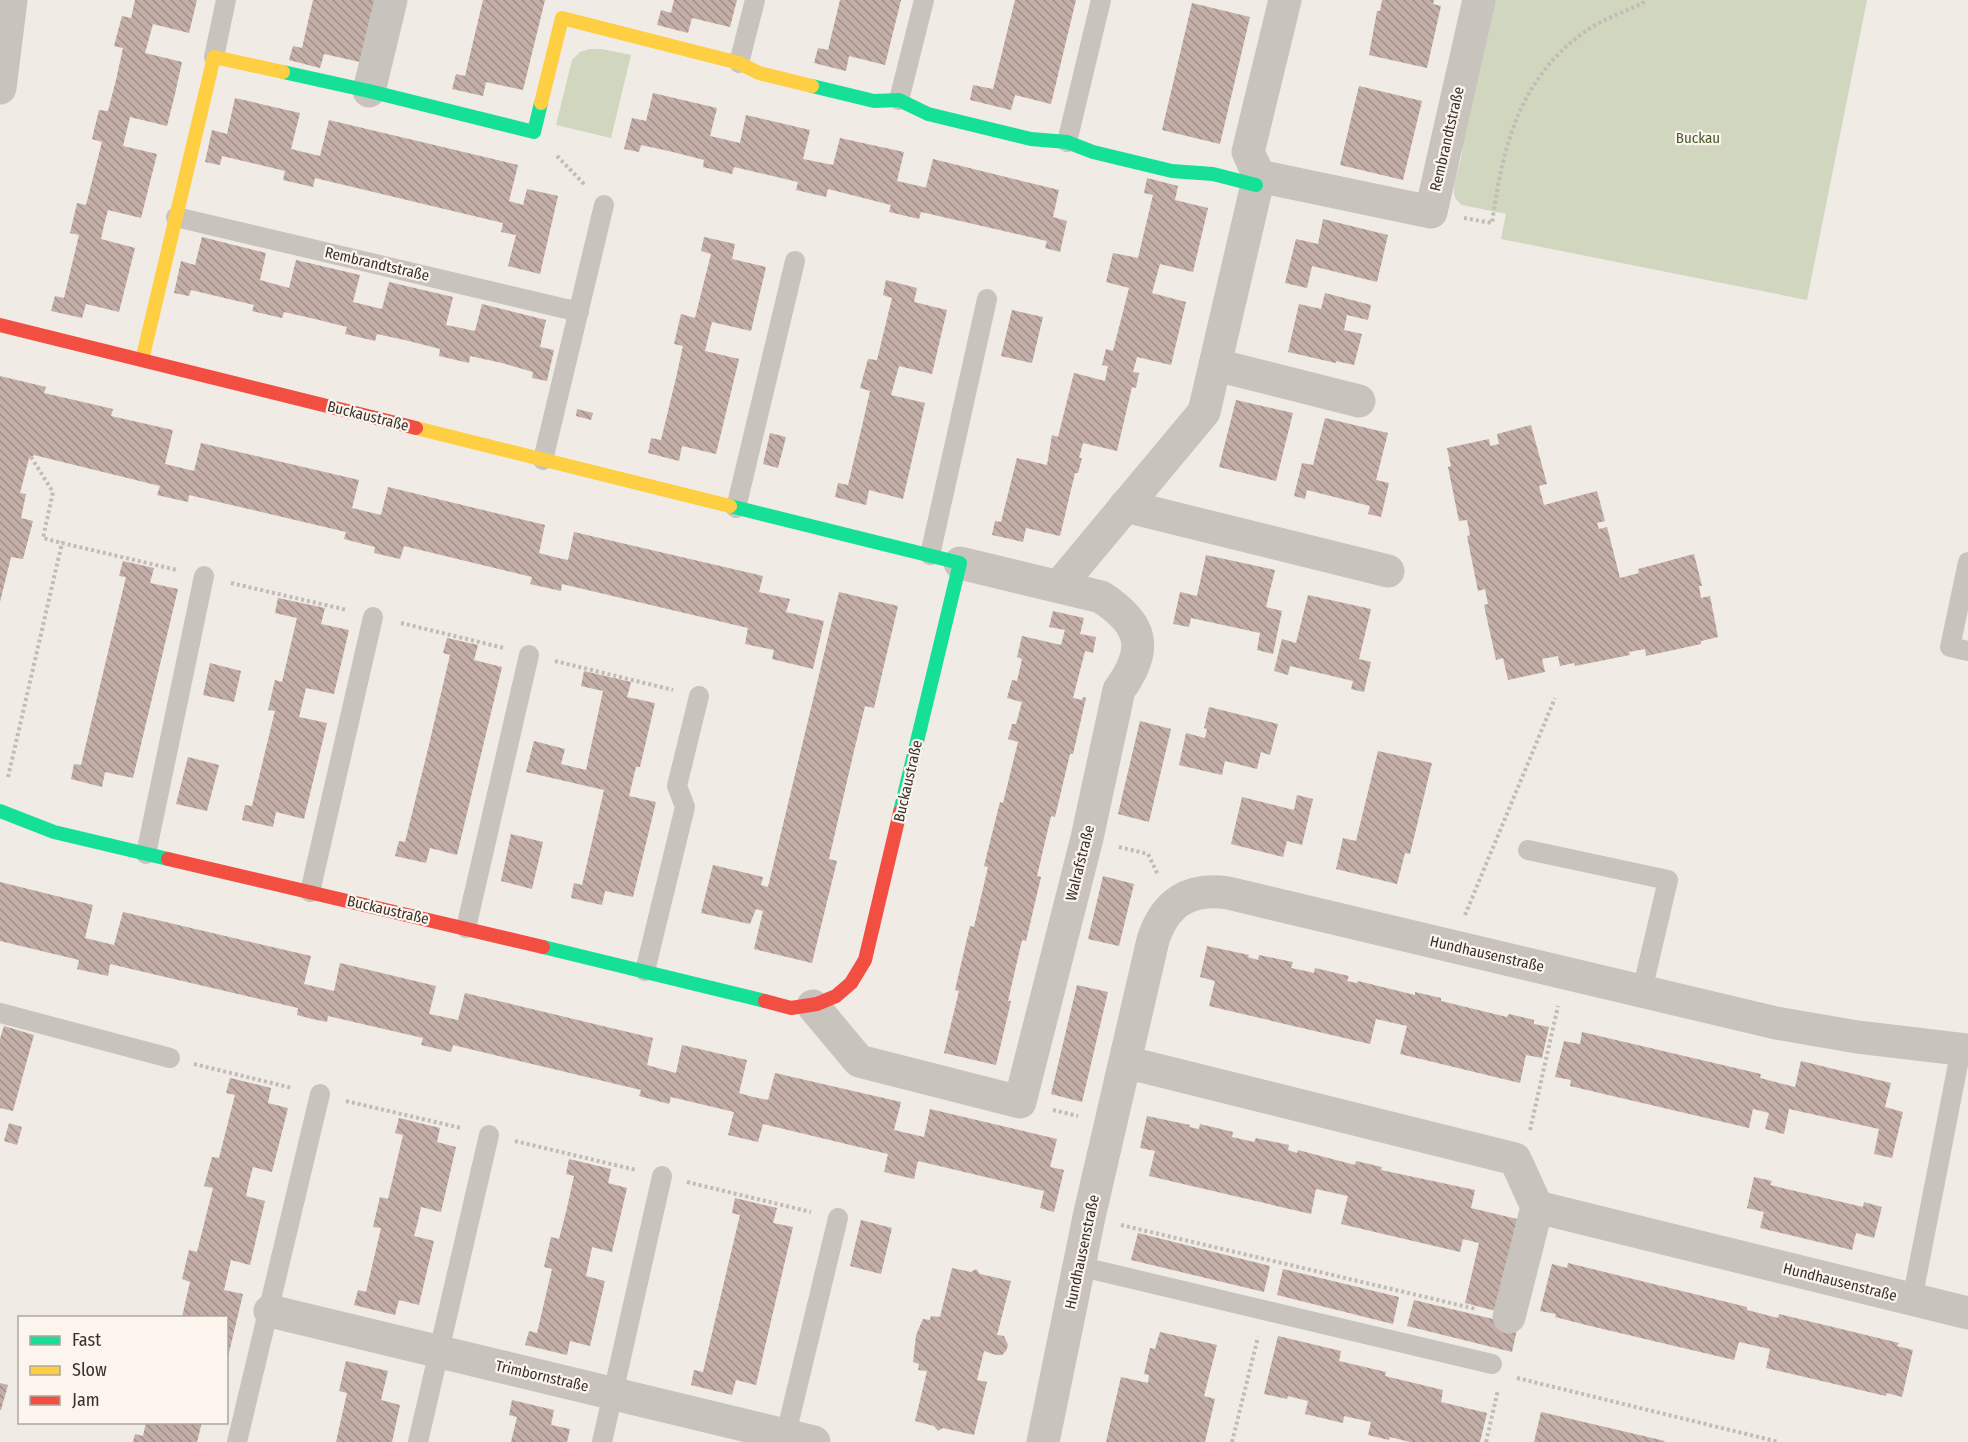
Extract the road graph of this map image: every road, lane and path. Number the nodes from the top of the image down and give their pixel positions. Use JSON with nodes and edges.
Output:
{"nodes":[{"id":1,"x":11,"y":0,"type":"edge"},
{"id":2,"x":226,"y":0,"type":"edge"},
{"id":3,"x":391,"y":0,"type":"edge"},
{"id":4,"x":755,"y":0,"type":"edge"},
{"id":5,"x":924,"y":0,"type":"edge"},
{"id":6,"x":1101,"y":0,"type":"edge"},
{"id":7,"x":1285,"y":0,"type":"edge"},
{"id":8,"x":1479,"y":0,"type":"edge"},
{"id":9,"x":1644,"y":0,"type":"edge"},
{"id":10,"x":564,"y":9,"type":"edge"},
{"id":11,"x":214,"y":57,"type":"junction"},
{"id":12,"x":740,"y":63,"type":"junction"},
{"id":13,"x":0,"y":88,"type":"edge"},
{"id":14,"x":369,"y":91,"type":"junction"},
{"id":15,"x":899,"y":100,"type":"junction"},
{"id":16,"x":534,"y":132,"type":"junction"},
{"id":17,"x":1067,"y":142,"type":"junction"},
{"id":18,"x":1257,"y":181,"type":"junction"},
{"id":19,"x":604,"y":204,"type":"joint"},
{"id":20,"x":1431,"y":212,"type":"junction"},
{"id":21,"x":176,"y":217,"type":"junction"},
{"id":22,"x":795,"y":261,"type":"dead end"},
{"id":23,"x":987,"y":299,"type":"dead end"},
{"id":24,"x":579,"y":312,"type":"junction"},
{"id":25,"x":0,"y":325,"type":"edge"},
{"id":26,"x":142,"y":360,"type":"junction"},
{"id":27,"x":1216,"y":365,"type":"junction"},
{"id":28,"x":1359,"y":401,"type":"dead end"},
{"id":29,"x":31,"y":457,"type":"dead end"},
{"id":30,"x":543,"y":460,"type":"junction"},
{"id":31,"x":1125,"y":506,"type":"junction"},
{"id":32,"x":736,"y":508,"type":"junction"},
{"id":33,"x":62,"y":543,"type":"junction"},
{"id":34,"x":945,"y":559,"type":"junction"},
{"id":35,"x":1968,"y":562,"type":"edge"},
{"id":36,"x":1388,"y":571,"type":"dead end"},
{"id":37,"x":204,"y":576,"type":"junction"},
{"id":38,"x":1059,"y":586,"type":"junction"},
{"id":39,"x":373,"y":617,"type":"junction"},
{"id":40,"x":1968,"y":651,"type":"edge"},
{"id":41,"x":529,"y":654,"type":"junction"},
{"id":42,"x":699,"y":696,"type":"joint"},
{"id":43,"x":1555,"y":698,"type":"dead end"},
{"id":44,"x":5,"y":786,"type":"dead end"},
{"id":45,"x":0,"y":811,"type":"edge"},
{"id":46,"x":1087,"y":838,"type":"junction"},
{"id":47,"x":1528,"y":850,"type":"dead end"},
{"id":48,"x":146,"y":854,"type":"junction"},
{"id":49,"x":310,"y":892,"type":"junction"},
{"id":50,"x":1172,"y":906,"type":"junction"},
{"id":51,"x":466,"y":928,"type":"junction"},
{"id":52,"x":1452,"y":946,"type":"junction"},
{"id":53,"x":645,"y":971,"type":"junction"},
{"id":54,"x":1565,"y":973,"type":"junction"},
{"id":55,"x":1642,"y":991,"type":"junction"},
{"id":56,"x":813,"y":1005,"type":"junction"},
{"id":57,"x":0,"y":1013,"type":"edge"},
{"id":58,"x":1965,"y":1050,"type":"edge"},
{"id":59,"x":170,"y":1058,"type":"dead end"},
{"id":60,"x":1125,"y":1062,"type":"junction"},
{"id":61,"x":320,"y":1094,"type":"dead end"},
{"id":62,"x":1020,"y":1102,"type":"junction"},
{"id":63,"x":1111,"y":1124,"type":"junction"},
{"id":64,"x":489,"y":1135,"type":"dead end"},
{"id":65,"x":1515,"y":1159,"type":"junction"},
{"id":66,"x":662,"y":1176,"type":"dead end"},
{"id":67,"x":1538,"y":1207,"type":"junction"},
{"id":68,"x":1089,"y":1217,"type":"junction"},
{"id":69,"x":838,"y":1218,"type":"dead end"},
{"id":70,"x":1078,"y":1266,"type":"junction"},
{"id":71,"x":1912,"y":1300,"type":"junction"},
{"id":72,"x":1265,"y":1310,"type":"junction"},
{"id":73,"x":270,"y":1311,"type":"junction"},
{"id":74,"x":1968,"y":1312,"type":"edge"},
{"id":75,"x":1509,"y":1317,"type":"joint"},
{"id":76,"x":439,"y":1352,"type":"junction"},
{"id":77,"x":1491,"y":1364,"type":"joint"},
{"id":78,"x":1512,"y":1377,"type":"dead end"},
{"id":79,"x":613,"y":1393,"type":"junction"},
{"id":80,"x":794,"y":1440,"type":"edge"},
{"id":81,"x":237,"y":1442,"type":"edge"},
{"id":82,"x":418,"y":1442,"type":"edge"},
{"id":83,"x":602,"y":1442,"type":"edge"},
{"id":84,"x":1043,"y":1442,"type":"edge"},
{"id":85,"x":1232,"y":1442,"type":"edge"},
{"id":86,"x":1486,"y":1442,"type":"edge"},
{"id":87,"x":1779,"y":1442,"type":"edge"}],
"edges":[{"from":1,"to":13,"type":"street"},
{"from":2,"to":11,"type":"lane"},
{"from":3,"to":14,"type":"street"},
{"from":4,"to":12,"type":"lane"},
{"from":5,"to":15,"type":"lane"},
{"from":6,"to":17,"type":"lane"},
{"from":7,"to":18,"type":"street"},
{"from":8,"to":20,"type":"street","name":"Rembrandtstraße"},
{"from":9,"to":20,"type":"path"},
{"from":10,"to":12,"type":"street","name":"Rembrandtstraße"},
{"from":10,"to":16,"type":"street","name":"Rembrandtstraße"},
{"from":11,"to":14,"type":"street"},
{"from":11,"to":21,"type":"street"},
{"from":12,"to":15,"type":"street","name":"Rembrandtstraße"},
{"from":14,"to":16,"type":"street"},
{"from":15,"to":17,"type":"street","name":"Rembrandtstraße"},
{"from":16,"to":19,"type":"path"},
{"from":17,"to":18,"type":"street","name":"Rembrandtstraße"},
{"from":18,"to":20,"type":"street","name":"Rembrandtstraße"},
{"from":18,"to":27,"type":"street"},
{"from":19,"to":24,"type":"lane"},
{"from":21,"to":24,"type":"lane","name":"Rembrandtstraße"},
{"from":21,"to":26,"type":"street"},
{"from":22,"to":32,"type":"lane"},
{"from":23,"to":34,"type":"lane","name":"Buckaustraße"},
{"from":24,"to":30,"type":"lane"},
{"from":25,"to":26,"type":"street","name":"Buckaustraße"},
{"from":26,"to":30,"type":"street","name":"Buckaustraße"},
{"from":27,"to":28,"type":"street"},
{"from":27,"to":31,"type":"street"},
{"from":29,"to":33,"type":"path"},
{"from":30,"to":32,"type":"street","name":"Buckaustraße"},
{"from":31,"to":36,"type":"street"},
{"from":31,"to":38,"type":"street"},
{"from":32,"to":34,"type":"street","name":"Buckaustraße"},
{"from":33,"to":37,"type":"path"},
{"from":33,"to":44,"type":"path"},
{"from":34,"to":38,"type":"street"},
{"from":34,"to":56,"type":"street","name":"Buckaustraße"},
{"from":35,"to":40,"type":"lane"},
{"from":37,"to":39,"type":"path"},
{"from":37,"to":48,"type":"lane"},
{"from":38,"to":46,"type":"street","name":"Walrafstraße"},
{"from":39,"to":41,"type":"path"},
{"from":39,"to":49,"type":"lane"},
{"from":41,"to":42,"type":"path"},
{"from":41,"to":51,"type":"lane"},
{"from":42,"to":53,"type":"lane"},
{"from":43,"to":52,"type":"path"},
{"from":45,"to":48,"type":"street","name":"Buckaustraße"},
{"from":46,"to":50,"type":"path"},
{"from":46,"to":62,"type":"street","name":"Walrafstraße"},
{"from":47,"to":55,"type":"lane"},
{"from":48,"to":49,"type":"street","name":"Buckaustraße"},
{"from":49,"to":51,"type":"street","name":"Buckaustraße"},
{"from":50,"to":52,"type":"street","name":"Hundhausenstraße"},
{"from":50,"to":60,"type":"street","name":"Hundhausenstraße"},
{"from":51,"to":53,"type":"street","name":"Buckaustraße"},
{"from":52,"to":54,"type":"street","name":"Hundhausenstraße"},
{"from":53,"to":56,"type":"street","name":"Buckaustraße"},
{"from":54,"to":55,"type":"street","name":"Hundhausenstraße"},
{"from":54,"to":65,"type":"path"},
{"from":55,"to":58,"type":"street","name":"Hundhausenstraße"},
{"from":56,"to":62,"type":"street"},
{"from":57,"to":59,"type":"lane"},
{"from":58,"to":71,"type":"lane"},
{"from":60,"to":63,"type":"street","name":"Hundhausenstraße"},
{"from":60,"to":65,"type":"street"},
{"from":61,"to":73,"type":"lane"},
{"from":62,"to":63,"type":"path"},
{"from":63,"to":68,"type":"street","name":"Hundhausenstraße"},
{"from":64,"to":76,"type":"lane"},
{"from":65,"to":67,"type":"street"},
{"from":66,"to":79,"type":"lane"},
{"from":67,"to":71,"type":"street","name":"Hundhausenstraße"},
{"from":67,"to":75,"type":"street"},
{"from":68,"to":70,"type":"street","name":"Hundhausenstraße"},
{"from":68,"to":75,"type":"path"},
{"from":69,"to":80,"type":"lane"},
{"from":70,"to":72,"type":"lane"},
{"from":70,"to":84,"type":"street","name":"Hundhausenstraße"},
{"from":71,"to":74,"type":"street","name":"Hundhausenstraße"},
{"from":72,"to":77,"type":"lane"},
{"from":72,"to":85,"type":"path"},
{"from":73,"to":76,"type":"street","name":"Trimbornstraße"},
{"from":73,"to":81,"type":"lane"},
{"from":76,"to":79,"type":"street","name":"Trimbornstraße"},
{"from":76,"to":82,"type":"lane"},
{"from":77,"to":86,"type":"path"},
{"from":78,"to":87,"type":"path"},
{"from":79,"to":80,"type":"street","name":"Trimbornstraße"},
{"from":79,"to":83,"type":"lane"}]}
